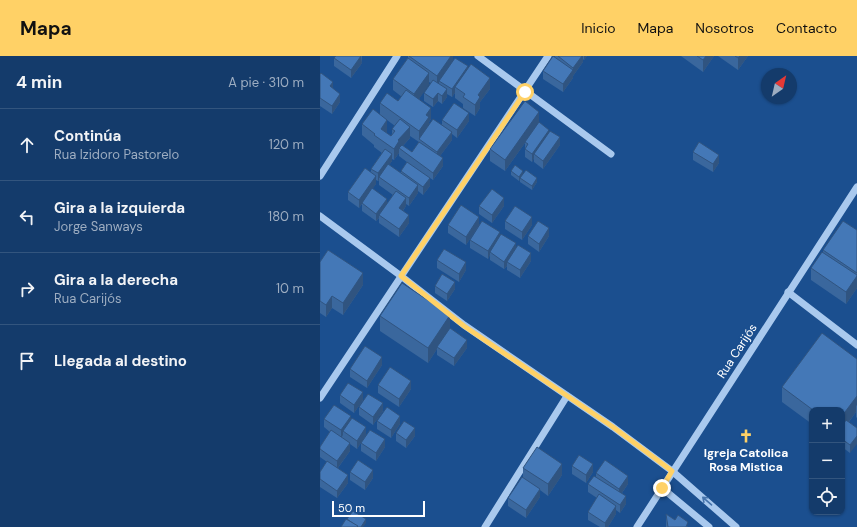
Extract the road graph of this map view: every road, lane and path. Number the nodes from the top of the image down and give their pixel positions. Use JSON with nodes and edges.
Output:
{"nodes":[{"id":1,"x":397,"y":56,"type":"edge"},
{"id":2,"x":478,"y":56,"type":"edge"},
{"id":3,"x":548,"y":56,"type":"edge"},
{"id":4,"x":525,"y":92,"type":"junction"},
{"id":5,"x":611,"y":154,"type":"dead end"},
{"id":6,"x":320,"y":176,"type":"edge"},
{"id":7,"x":857,"y":187,"type":"edge"},
{"id":8,"x":320,"y":216,"type":"edge"},
{"id":9,"x":401,"y":276,"type":"junction"},
{"id":10,"x":788,"y":292,"type":"junction"},
{"id":11,"x":857,"y":345,"type":"edge"},
{"id":12,"x":567,"y":396,"type":"junction"},
{"id":13,"x":320,"y":398,"type":"edge"},
{"id":14,"x":672,"y":471,"type":"junction"},
{"id":15,"x":662,"y":488,"type":"junction"},
{"id":16,"x":485,"y":527,"type":"edge"},
{"id":17,"x":637,"y":527,"type":"edge"},
{"id":18,"x":709,"y":527,"type":"edge"},
{"id":19,"x":736,"y":527,"type":"edge"}],
"edges":[{"from":1,"to":6,"type":"street"},
{"from":2,"to":4,"type":"street"},
{"from":3,"to":4,"type":"street"},
{"from":4,"to":5,"type":"street"},
{"from":4,"to":9,"type":"street"},
{"from":7,"to":10,"type":"street","name":"Rua Carijós"},
{"from":8,"to":9,"type":"street"},
{"from":9,"to":12,"type":"street"},
{"from":9,"to":13,"type":"street"},
{"from":10,"to":11,"type":"street"},
{"from":10,"to":14,"type":"street","name":"Rua Carijós"},
{"from":12,"to":14,"type":"street"},
{"from":12,"to":16,"type":"street"},
{"from":14,"to":15,"type":"street","name":"Rua Carijós"},
{"from":19,"to":14,"type":"street","one_way":true},
{"from":15,"to":17,"type":"street","name":"Rua Carijós"},
{"from":15,"to":18,"type":"street"}]}
